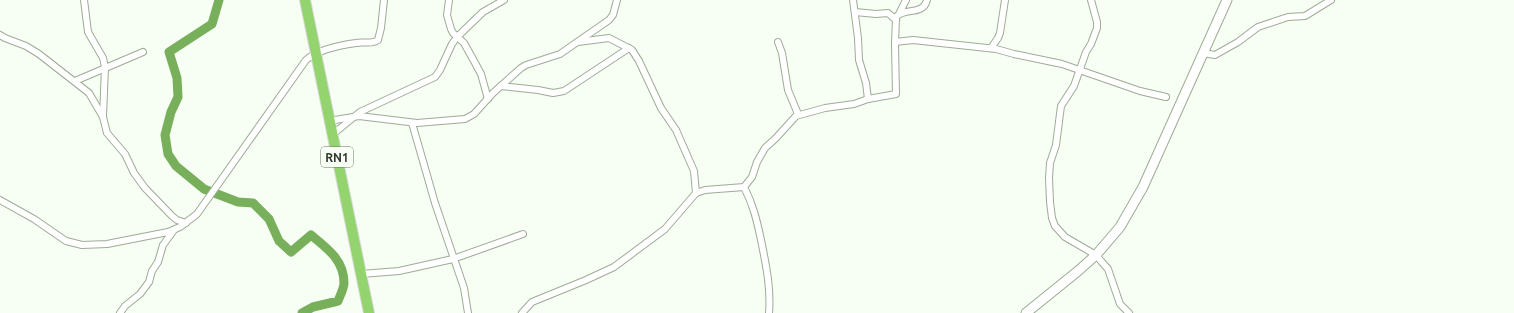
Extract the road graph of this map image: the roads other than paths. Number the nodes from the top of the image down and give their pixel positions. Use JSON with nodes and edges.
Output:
{"nodes":[{"id":1,"x":84,"y":0,"type":"edge"},
{"id":2,"x":305,"y":0,"type":"edge"},
{"id":3,"x":384,"y":0,"type":"edge"},
{"id":4,"x":449,"y":0,"type":"edge"},
{"id":5,"x":504,"y":0,"type":"edge"},
{"id":6,"x":617,"y":0,"type":"edge"},
{"id":7,"x":906,"y":0,"type":"edge"},
{"id":8,"x":927,"y":0,"type":"edge"},
{"id":9,"x":1006,"y":0,"type":"edge"},
{"id":10,"x":1091,"y":0,"type":"edge"},
{"id":11,"x":1227,"y":0,"type":"edge"},
{"id":12,"x":1318,"y":0,"type":"edge"},
{"id":13,"x":1331,"y":0,"type":"edge"},
{"id":14,"x":855,"y":1,"type":"edge"},
{"id":15,"x":1322,"y":6,"type":"junction"},
{"id":16,"x":855,"y":12,"type":"junction"},
{"id":17,"x":897,"y":17,"type":"junction"},
{"id":18,"x":0,"y":35,"type":"edge"},
{"id":19,"x":457,"y":37,"type":"junction"},
{"id":20,"x":576,"y":42,"type":"junction"},
{"id":21,"x":778,"y":42,"type":"dead end"},
{"id":22,"x":895,"y":42,"type":"junction"},
{"id":23,"x":629,"y":48,"type":"junction"},
{"id":24,"x":991,"y":48,"type":"junction"},
{"id":25,"x":143,"y":52,"type":"dead end"},
{"id":26,"x":316,"y":53,"type":"junction"},
{"id":27,"x":1203,"y":53,"type":"junction"},
{"id":28,"x":105,"y":69,"type":"junction"},
{"id":29,"x":1080,"y":70,"type":"junction"},
{"id":30,"x":75,"y":81,"type":"junction"},
{"id":31,"x":501,"y":86,"type":"junction"},
{"id":32,"x":1166,"y":98,"type":"dead end"},
{"id":33,"x":488,"y":99,"type":"junction"},
{"id":34,"x":868,"y":99,"type":"junction"},
{"id":35,"x":798,"y":114,"type":"junction"},
{"id":36,"x":103,"y":117,"type":"junction"},
{"id":37,"x":354,"y":117,"type":"junction"},
{"id":38,"x":329,"y":121,"type":"junction"},
{"id":39,"x":412,"y":123,"type":"junction"},
{"id":40,"x":332,"y":135,"type":"junction"},
{"id":41,"x":744,"y":187,"type":"junction"},
{"id":42,"x":696,"y":193,"type":"junction"},
{"id":43,"x":0,"y":200,"type":"edge"},
{"id":44,"x":186,"y":223,"type":"junction"},
{"id":45,"x":174,"y":230,"type":"junction"},
{"id":46,"x":523,"y":234,"type":"dead end"},
{"id":47,"x":1096,"y":255,"type":"junction"},
{"id":48,"x":454,"y":259,"type":"junction"},
{"id":49,"x":361,"y":274,"type":"junction"},
{"id":50,"x":120,"y":313,"type":"edge"},
{"id":51,"x":369,"y":313,"type":"edge"},
{"id":52,"x":468,"y":313,"type":"edge"},
{"id":53,"x":522,"y":313,"type":"edge"},
{"id":54,"x":769,"y":313,"type":"edge"},
{"id":55,"x":1026,"y":313,"type":"edge"},
{"id":56,"x":1129,"y":313,"type":"edge"}],
"edges":[{"from":1,"to":28,"type":"street"},
{"from":2,"to":26,"type":"highway","number":"RN1"},
{"from":3,"to":26,"type":"street"},
{"from":4,"to":19,"type":"street"},
{"from":5,"to":19,"type":"street"},
{"from":6,"to":20,"type":"street"},
{"from":7,"to":17,"type":"street"},
{"from":8,"to":17,"type":"street"},
{"from":9,"to":24,"type":"street"},
{"from":10,"to":29,"type":"street"},
{"from":11,"to":27,"type":"main road"},
{"from":12,"to":15,"type":"street"},
{"from":13,"to":15,"type":"street"},
{"from":14,"to":16,"type":"street"},
{"from":15,"to":27,"type":"street"},
{"from":16,"to":17,"type":"street"},
{"from":16,"to":34,"type":"street"},
{"from":17,"to":22,"type":"street"},
{"from":18,"to":30,"type":"street"},
{"from":19,"to":33,"type":"street"},
{"from":19,"to":37,"type":"street"},
{"from":20,"to":23,"type":"street"},
{"from":20,"to":31,"type":"street"},
{"from":21,"to":35,"type":"street"},
{"from":22,"to":24,"type":"street"},
{"from":22,"to":34,"type":"street"},
{"from":23,"to":31,"type":"street"},
{"from":23,"to":42,"type":"street"},
{"from":24,"to":29,"type":"street"},
{"from":25,"to":28,"type":"street"},
{"from":26,"to":38,"type":"highway","number":"RN1"},
{"from":26,"to":44,"type":"street"},
{"from":27,"to":47,"type":"main road"},
{"from":28,"to":30,"type":"street"},
{"from":28,"to":36,"type":"street"},
{"from":29,"to":32,"type":"street"},
{"from":29,"to":47,"type":"street"},
{"from":30,"to":36,"type":"street"},
{"from":31,"to":33,"type":"street"},
{"from":33,"to":39,"type":"street"},
{"from":34,"to":35,"type":"street"},
{"from":35,"to":41,"type":"street"},
{"from":36,"to":44,"type":"street"},
{"from":37,"to":38,"type":"street"},
{"from":37,"to":39,"type":"street"},
{"from":37,"to":40,"type":"street"},
{"from":38,"to":40,"type":"highway","number":"RN1"},
{"from":39,"to":48,"type":"street"},
{"from":40,"to":49,"type":"highway","number":"RN1"},
{"from":41,"to":42,"type":"street"},
{"from":41,"to":54,"type":"street"},
{"from":42,"to":53,"type":"street"},
{"from":43,"to":45,"type":"street"},
{"from":44,"to":45,"type":"street"},
{"from":45,"to":50,"type":"street"},
{"from":46,"to":48,"type":"street"},
{"from":47,"to":55,"type":"main road"},
{"from":47,"to":56,"type":"street"},
{"from":48,"to":49,"type":"street"},
{"from":48,"to":52,"type":"street"},
{"from":49,"to":51,"type":"highway","number":"RN1"}]}
